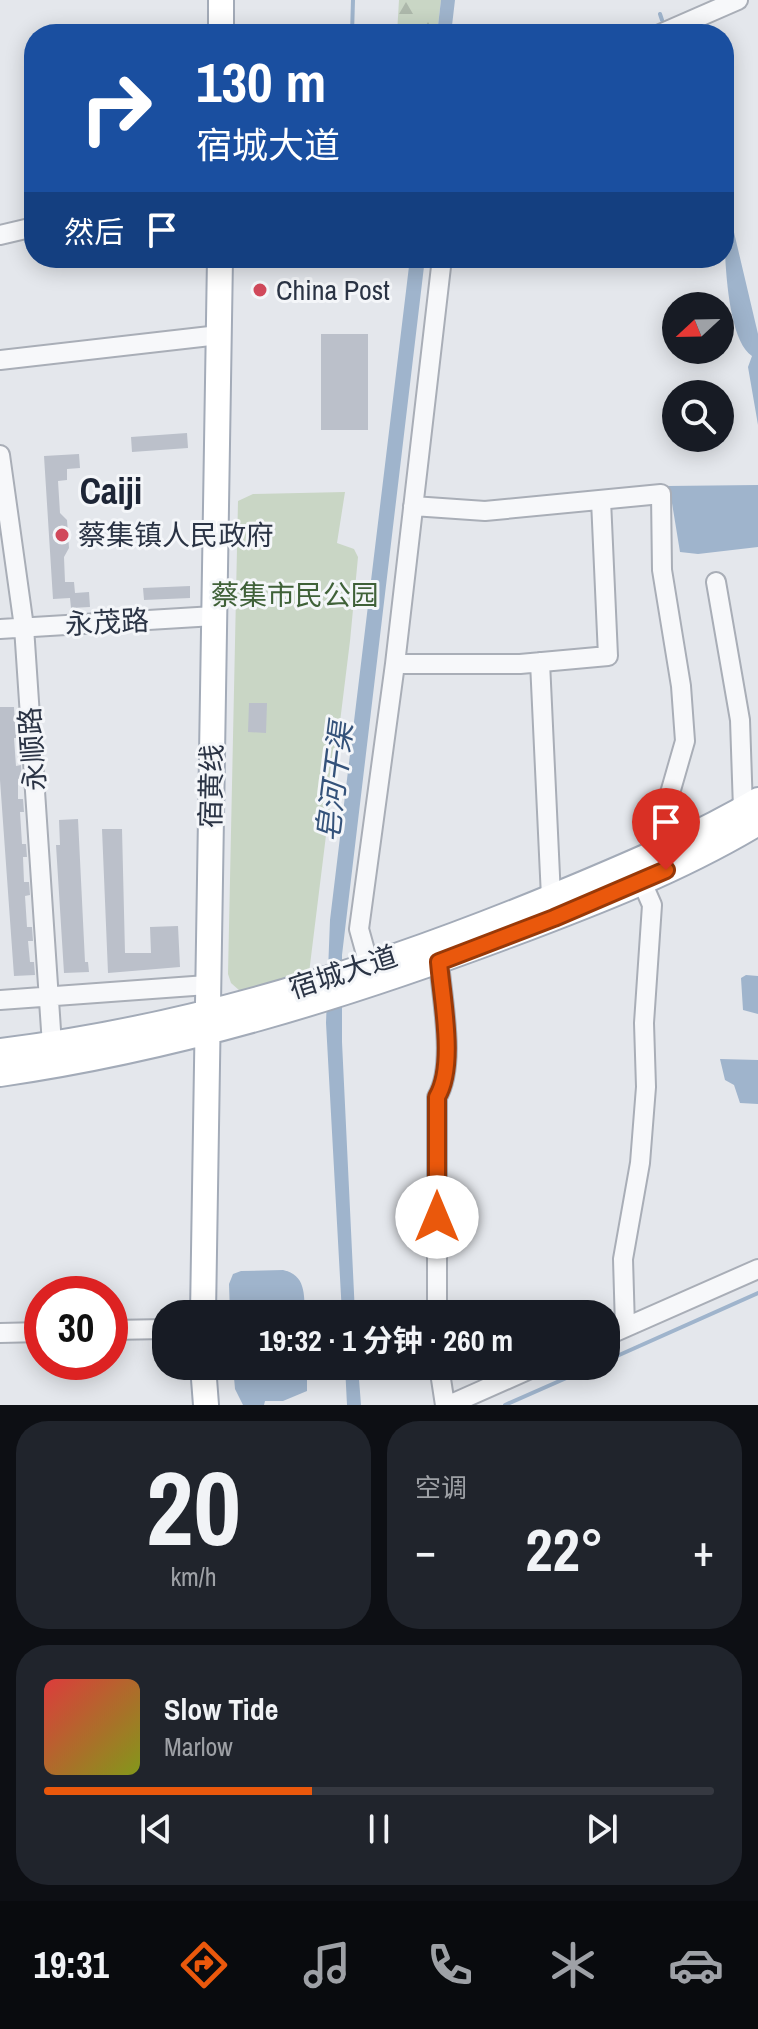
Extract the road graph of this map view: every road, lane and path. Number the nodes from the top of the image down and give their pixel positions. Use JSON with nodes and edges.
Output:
{"nodes":[{"id":1,"x":221,"y":0,"type":"edge"},
{"id":2,"x":738,"y":0,"type":"edge"},
{"id":3,"x":221,"y":24,"type":"edge"},
{"id":4,"x":683,"y":24,"type":"edge"},
{"id":5,"x":24,"y":229,"type":"edge"},
{"id":6,"x":0,"y":235,"type":"edge"},
{"id":7,"x":220,"y":268,"type":"edge"},
{"id":8,"x":441,"y":268,"type":"edge"},
{"id":9,"x":219,"y":335,"type":"junction"},
{"id":10,"x":0,"y":360,"type":"edge"},
{"id":11,"x":0,"y":455,"type":"edge"},
{"id":12,"x":601,"y":500,"type":"junction"},
{"id":13,"x":413,"y":506,"type":"junction"},
{"id":14,"x":716,"y":582,"type":"dead end"},
{"id":15,"x":214,"y":616,"type":"junction"},
{"id":16,"x":24,"y":627,"type":"junction"},
{"id":17,"x":0,"y":629,"type":"edge"},
{"id":18,"x":540,"y":662,"type":"junction"},
{"id":19,"x":395,"y":664,"type":"junction"},
{"id":20,"x":753,"y":811,"type":"edge"},
{"id":21,"x":664,"y":847,"type":"junction"},
{"id":22,"x":642,"y":882,"type":"junction"},
{"id":23,"x":551,"y":897,"type":"junction"},
{"id":24,"x":439,"y":962,"type":"junction"},
{"id":25,"x":373,"y":974,"type":"junction"},
{"id":26,"x":207,"y":985,"type":"junction"},
{"id":27,"x":48,"y":995,"type":"junction"},
{"id":28,"x":0,"y":1000,"type":"edge"},
{"id":29,"x":206,"y":1024,"type":"junction"},
{"id":30,"x":52,"y":1045,"type":"junction"},
{"id":31,"x":0,"y":1051,"type":"edge"},
{"id":32,"x":0,"y":1074,"type":"edge"},
{"id":33,"x":758,"y":1269,"type":"edge"},
{"id":34,"x":203,"y":1300,"type":"edge"},
{"id":35,"x":437,"y":1300,"type":"edge"},
{"id":36,"x":625,"y":1327,"type":"junction"},
{"id":37,"x":152,"y":1329,"type":"edge"},
{"id":38,"x":620,"y":1329,"type":"edge"},
{"id":39,"x":128,"y":1330,"type":"edge"},
{"id":40,"x":24,"y":1332,"type":"edge"},
{"id":41,"x":0,"y":1333,"type":"edge"},
{"id":42,"x":204,"y":1380,"type":"edge"},
{"id":43,"x":442,"y":1380,"type":"edge"},
{"id":44,"x":505,"y":1380,"type":"edge"},
{"id":45,"x":206,"y":1405,"type":"edge"},
{"id":46,"x":447,"y":1405,"type":"edge"}],
"edges":[{"from":1,"to":3,"type":"main road"},
{"from":2,"to":4,"type":"street"},
{"from":5,"to":6,"type":"street"},
{"from":7,"to":9,"type":"main road","name":"宿黄线"},
{"from":8,"to":13,"type":"street"},
{"from":9,"to":10,"type":"street"},
{"from":9,"to":15,"type":"main road","name":"宿黄线"},
{"from":11,"to":16,"type":"street","name":"永顺路"},
{"from":12,"to":13,"type":"street"},
{"from":12,"to":18,"type":"street"},
{"from":12,"to":21,"type":"street"},
{"from":13,"to":19,"type":"street"},
{"from":14,"to":20,"type":"street"},
{"from":15,"to":16,"type":"street","name":"永茂路"},
{"from":15,"to":26,"type":"main road","name":"宿黄线"},
{"from":16,"to":17,"type":"street","name":"永茂路"},
{"from":16,"to":27,"type":"street","name":"永顺路"},
{"from":18,"to":19,"type":"street"},
{"from":18,"to":23,"type":"street"},
{"from":19,"to":25,"type":"street"},
{"from":20,"to":21,"type":"main road","name":"宿城大道"},
{"from":20,"to":22,"type":"main road","name":"宿城大道"},
{"from":21,"to":23,"type":"main road","name":"宿城大道"},
{"from":22,"to":24,"type":"main road","name":"宿城大道"},
{"from":22,"to":36,"type":"street"},
{"from":23,"to":25,"type":"main road","name":"宿城大道"},
{"from":24,"to":25,"type":"main road","name":"宿城大道"},
{"from":24,"to":35,"type":"street"},
{"from":25,"to":29,"type":"main road","name":"宿城大道"},
{"from":26,"to":27,"type":"street"},
{"from":26,"to":29,"type":"main road","name":"宿黄线"},
{"from":27,"to":28,"type":"street"},
{"from":27,"to":30,"type":"street","name":"永顺路"},
{"from":29,"to":30,"type":"main road","name":"宿城大道"},
{"from":29,"to":32,"type":"main road","name":"宿城大道"},
{"from":29,"to":34,"type":"main road","name":"宿黄线"},
{"from":30,"to":31,"type":"main road","name":"宿城大道"},
{"from":33,"to":36,"type":"street"},
{"from":36,"to":38,"type":"street"},
{"from":37,"to":39,"type":"street"},
{"from":40,"to":41,"type":"street"},
{"from":42,"to":45,"type":"main road"},
{"from":43,"to":46,"type":"street"},
{"from":44,"to":46,"type":"street"}]}
